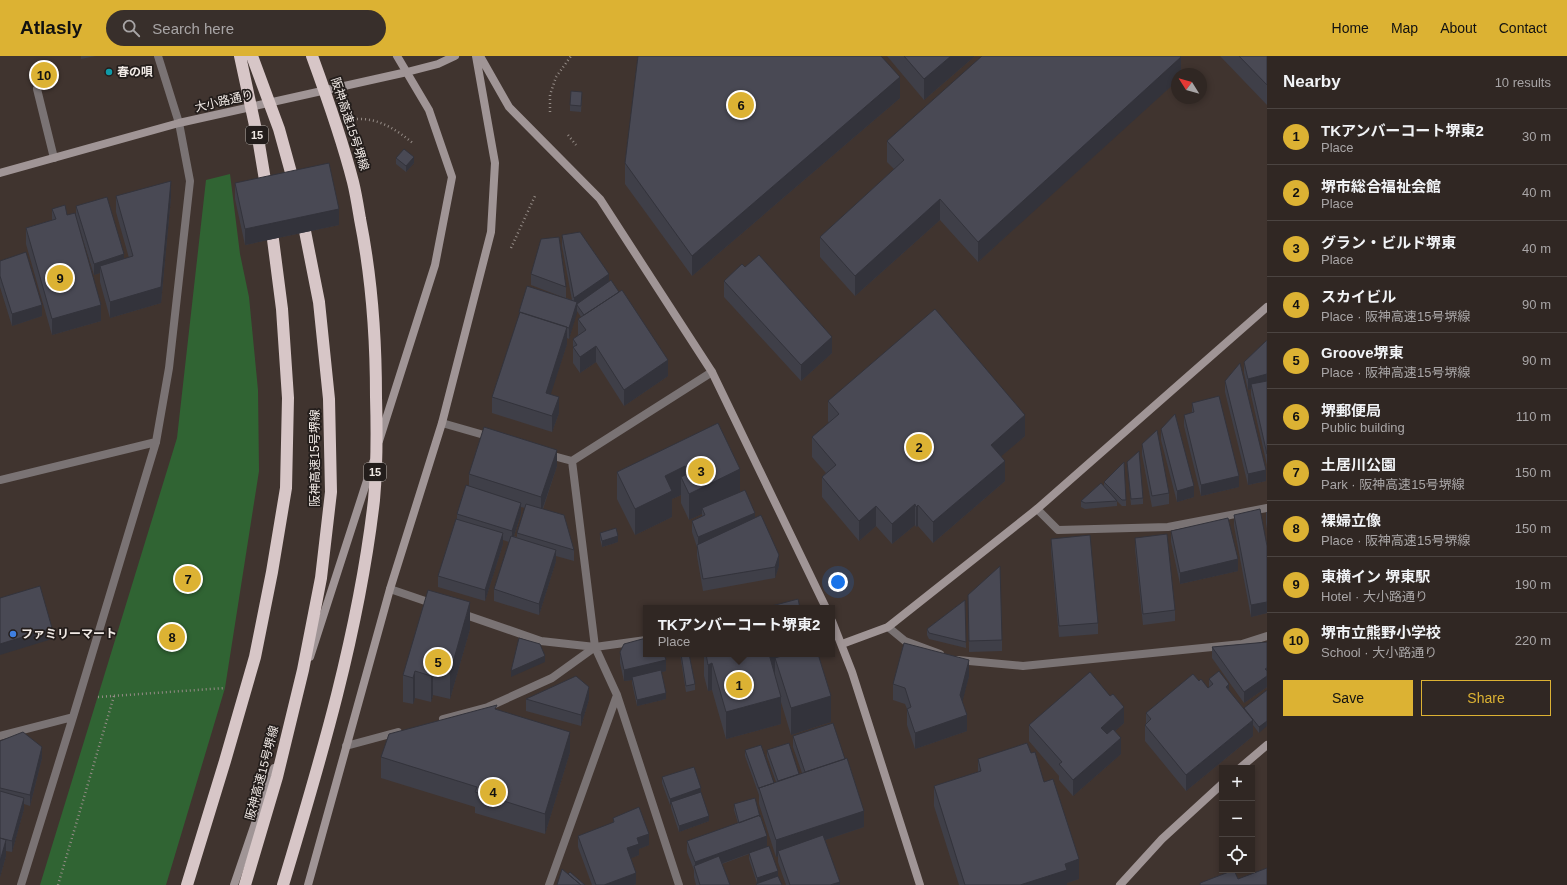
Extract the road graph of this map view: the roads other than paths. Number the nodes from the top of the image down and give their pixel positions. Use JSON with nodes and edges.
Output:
{"nodes":[{"id":1,"x":158,"y":56,"type":"edge"},
{"id":2,"x":240,"y":56,"type":"edge"},
{"id":3,"x":252,"y":56,"type":"edge"},
{"id":4,"x":312,"y":56,"type":"edge"},
{"id":5,"x":397,"y":56,"type":"edge"},
{"id":6,"x":454,"y":56,"type":"edge"},
{"id":7,"x":476,"y":56,"type":"edge"},
{"id":8,"x":480,"y":56,"type":"edge"},
{"id":9,"x":407,"y":72,"type":"junction"},
{"id":10,"x":37,"y":89,"type":"dead end"},
{"id":11,"x":179,"y":123,"type":"junction"},
{"id":12,"x":54,"y":158,"type":"junction"},
{"id":13,"x":0,"y":173,"type":"edge"},
{"id":14,"x":1267,"y":307,"type":"edge"},
{"id":15,"x":712,"y":372,"type":"junction"},
{"id":16,"x":442,"y":423,"type":"junction"},
{"id":17,"x":503,"y":441,"type":"edge"},
{"id":18,"x":156,"y":442,"type":"junction"},
{"id":19,"x":541,"y":452,"type":"edge"},
{"id":20,"x":572,"y":461,"type":"junction"},
{"id":21,"x":0,"y":480,"type":"edge"},
{"id":22,"x":1267,"y":508,"type":"edge"},
{"id":23,"x":1037,"y":509,"type":"junction"},
{"id":24,"x":390,"y":589,"type":"junction"},
{"id":25,"x":825,"y":605,"type":"edge"},
{"id":26,"x":888,"y":627,"type":"junction"},
{"id":27,"x":835,"y":628,"type":"edge"},
{"id":28,"x":1267,"y":636,"type":"edge"},
{"id":29,"x":643,"y":640,"type":"edge"},
{"id":30,"x":842,"y":644,"type":"junction"},
{"id":31,"x":595,"y":648,"type":"junction"},
{"id":32,"x":617,"y":695,"type":"junction"},
{"id":33,"x":73,"y":717,"type":"junction"},
{"id":34,"x":436,"y":721,"type":"edge"},
{"id":35,"x":406,"y":730,"type":"edge"},
{"id":36,"x":0,"y":736,"type":"edge"},
{"id":37,"x":1267,"y":745,"type":"edge"},
{"id":38,"x":346,"y":746,"type":"junction"},
{"id":39,"x":1244,"y":765,"type":"edge"},
{"id":40,"x":1219,"y":787,"type":"edge"},
{"id":41,"x":21,"y":885,"type":"edge"},
{"id":42,"x":187,"y":885,"type":"edge"},
{"id":43,"x":234,"y":885,"type":"edge"},
{"id":44,"x":246,"y":885,"type":"edge"},
{"id":45,"x":283,"y":885,"type":"edge"},
{"id":46,"x":308,"y":885,"type":"edge"},
{"id":47,"x":549,"y":885,"type":"edge"},
{"id":48,"x":679,"y":885,"type":"edge"},
{"id":49,"x":920,"y":885,"type":"edge"},
{"id":50,"x":1120,"y":885,"type":"edge"}],
"edges":[{"from":1,"to":11,"type":"street"},
{"from":2,"to":42,"type":"highway","number":"15","bridge":true},
{"from":3,"to":44,"type":"highway","name":"阪神高速15号堺線","number":"15","bridge":true},
{"from":4,"to":45,"type":"highway","name":"阪神高速15号堺線","number":"15","bridge":true},
{"from":5,"to":9,"type":"street"},
{"from":6,"to":9,"type":"street","name":"大小路通り"},
{"from":7,"to":16,"type":"street"},
{"from":8,"to":15,"type":"street"},
{"from":9,"to":11,"type":"street","name":"大小路通り"},
{"from":9,"to":43,"type":"street"},
{"from":10,"to":12,"type":"street"},
{"from":11,"to":12,"type":"street","name":"大小路通り"},
{"from":11,"to":18,"type":"street"},
{"from":12,"to":13,"type":"street","name":"大小路通り"},
{"from":14,"to":23,"type":"street"},
{"from":15,"to":20,"type":"street"},
{"from":15,"to":25,"type":"street"},
{"from":16,"to":17,"type":"street"},
{"from":16,"to":24,"type":"street"},
{"from":18,"to":21,"type":"street"},
{"from":18,"to":33,"type":"street"},
{"from":19,"to":20,"type":"street"},
{"from":20,"to":31,"type":"street"},
{"from":22,"to":23,"type":"street"},
{"from":23,"to":26,"type":"street"},
{"from":24,"to":31,"type":"street"},
{"from":24,"to":38,"type":"street"},
{"from":26,"to":28,"type":"street"},
{"from":26,"to":30,"type":"street"},
{"from":27,"to":30,"type":"street"},
{"from":29,"to":31,"type":"street"},
{"from":30,"to":49,"type":"street"},
{"from":31,"to":32,"type":"street"},
{"from":31,"to":34,"type":"street"},
{"from":32,"to":47,"type":"street"},
{"from":32,"to":48,"type":"street"},
{"from":33,"to":36,"type":"street"},
{"from":33,"to":41,"type":"street"},
{"from":35,"to":38,"type":"street"},
{"from":37,"to":39,"type":"street"},
{"from":38,"to":46,"type":"street"},
{"from":40,"to":50,"type":"street"}]}
